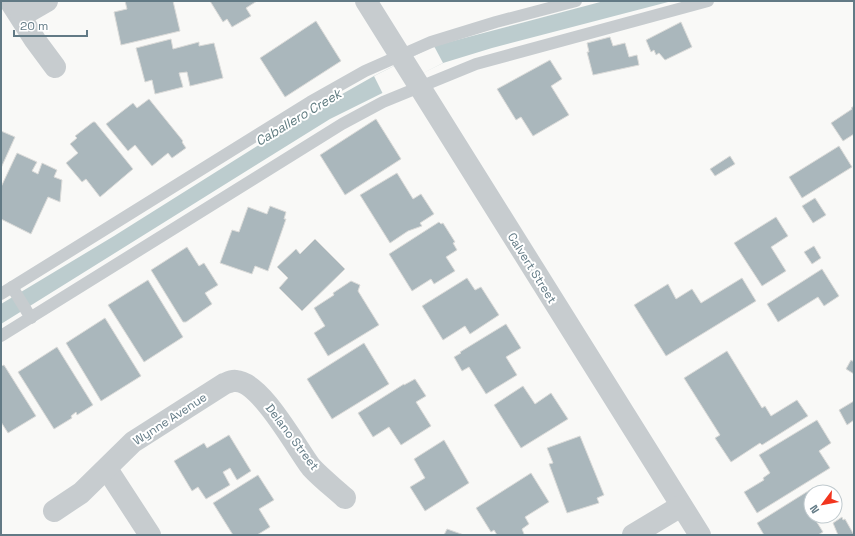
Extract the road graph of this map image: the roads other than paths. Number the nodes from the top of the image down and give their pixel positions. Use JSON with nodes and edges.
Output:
{"nodes":[{"id":1,"x":47,"y":1,"type":"edge"},
{"id":2,"x":366,"y":1,"type":"edge"},
{"id":3,"x":576,"y":1,"type":"edge"},
{"id":4,"x":708,"y":1,"type":"edge"},
{"id":5,"x":15,"y":9,"type":"edge"},
{"id":6,"x":55,"y":67,"type":"dead end"},
{"id":7,"x":409,"y":70,"type":"junction"},
{"id":8,"x":12,"y":287,"type":"junction"},
{"id":9,"x":1,"y":294,"type":"edge"},
{"id":10,"x":31,"y":318,"type":"junction"},
{"id":11,"x":1,"y":336,"type":"edge"},
{"id":12,"x":236,"y":380,"type":"joint"},
{"id":13,"x":108,"y":469,"type":"junction"},
{"id":14,"x":345,"y":498,"type":"dead end"},
{"id":15,"x":681,"y":506,"type":"junction"},
{"id":16,"x":54,"y":511,"type":"dead end"},
{"id":17,"x":150,"y":535,"type":"edge"},
{"id":18,"x":633,"y":535,"type":"edge"},
{"id":19,"x":700,"y":535,"type":"edge"}],
"edges":[{"from":1,"to":5,"type":"street"},
{"from":2,"to":7,"type":"street","name":"Calvert Street"},
{"from":3,"to":7,"type":"lane"},
{"from":4,"to":7,"type":"lane"},
{"from":5,"to":6,"type":"street"},
{"from":7,"to":8,"type":"lane"},
{"from":7,"to":10,"type":"lane"},
{"from":7,"to":15,"type":"street","name":"Calvert Street"},
{"from":8,"to":9,"type":"lane"},
{"from":8,"to":10,"type":"lane"},
{"from":10,"to":11,"type":"lane"},
{"from":12,"to":13,"type":"street","name":"Wynne Avenue"},
{"from":12,"to":14,"type":"street","name":"Delano Street"},
{"from":13,"to":16,"type":"street","name":"Wynne Avenue"},
{"from":13,"to":17,"type":"street"},
{"from":15,"to":18,"type":"street"},
{"from":15,"to":19,"type":"street","name":"Calvert Street"}]}
